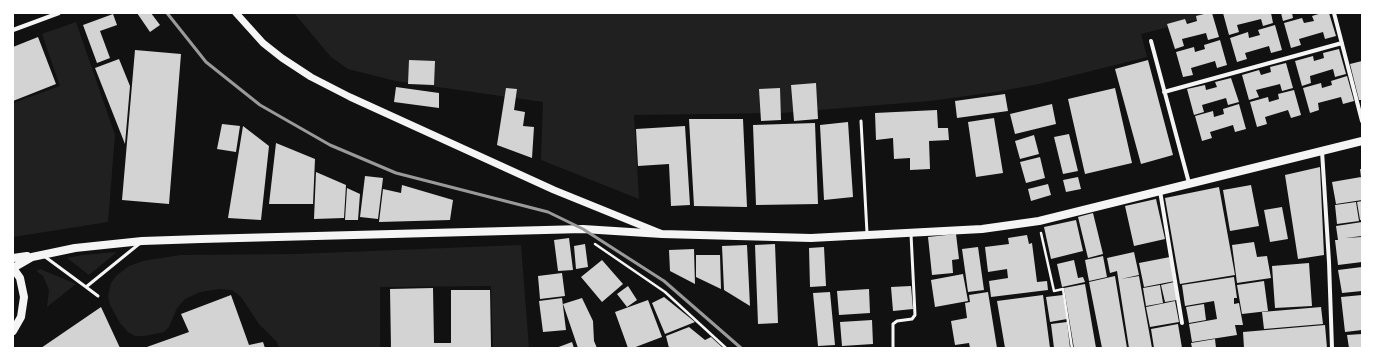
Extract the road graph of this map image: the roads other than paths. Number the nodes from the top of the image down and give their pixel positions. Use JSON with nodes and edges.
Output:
{"nodes":[{"id":1,"x":58,"y":13,"type":"edge"},
{"id":2,"x":236,"y":13,"type":"edge"},
{"id":3,"x":1334,"y":13,"type":"edge"},
{"id":4,"x":13,"y":30,"type":"edge"},
{"id":5,"x":1151,"y":41,"type":"dead end"},
{"id":6,"x":1342,"y":43,"type":"junction"},
{"id":7,"x":1164,"y":92,"type":"junction"},
{"id":8,"x":861,"y":121,"type":"dead end"},
{"id":9,"x":1362,"y":121,"type":"edge"},
{"id":10,"x":1362,"y":141,"type":"edge"},
{"id":11,"x":1322,"y":151,"type":"junction"},
{"id":12,"x":1190,"y":183,"type":"junction"},
{"id":13,"x":1160,"y":192,"type":"junction"},
{"id":14,"x":662,"y":234,"type":"junction"},
{"id":15,"x":911,"y":234,"type":"junction"},
{"id":16,"x":867,"y":236,"type":"junction"},
{"id":17,"x":142,"y":241,"type":"junction"},
{"id":18,"x":41,"y":254,"type":"junction"},
{"id":19,"x":17,"y":260,"type":"edge"},
{"id":20,"x":13,"y":268,"type":"edge"},
{"id":21,"x":86,"y":287,"type":"junction"},
{"id":22,"x":98,"y":296,"type":"dead end"},
{"id":23,"x":1182,"y":323,"type":"dead end"},
{"id":24,"x":13,"y":331,"type":"edge"},
{"id":25,"x":893,"y":348,"type":"edge"},
{"id":26,"x":1332,"y":348,"type":"edge"}],
"edges":[{"from":1,"to":4,"type":"street"},
{"from":2,"to":14,"type":"street"},
{"from":3,"to":6,"type":"street"},
{"from":5,"to":7,"type":"street"},
{"from":6,"to":7,"type":"street"},
{"from":6,"to":9,"type":"street"},
{"from":7,"to":12,"type":"street"},
{"from":8,"to":16,"type":"lane"},
{"from":10,"to":11,"type":"main road"},
{"from":11,"to":12,"type":"main road"},
{"from":11,"to":26,"type":"street"},
{"from":12,"to":13,"type":"main road"},
{"from":13,"to":15,"type":"main road"},
{"from":13,"to":23,"type":"street"},
{"from":14,"to":16,"type":"main road"},
{"from":14,"to":17,"type":"main road"},
{"from":15,"to":16,"type":"main road"},
{"from":15,"to":25,"type":"lane"},
{"from":17,"to":18,"type":"main road"},
{"from":17,"to":21,"type":"lane"},
{"from":18,"to":19,"type":"main road"},
{"from":18,"to":21,"type":"lane"},
{"from":19,"to":20,"type":"main road"},
{"from":20,"to":24,"type":"main road"},
{"from":21,"to":22,"type":"lane"}]}
